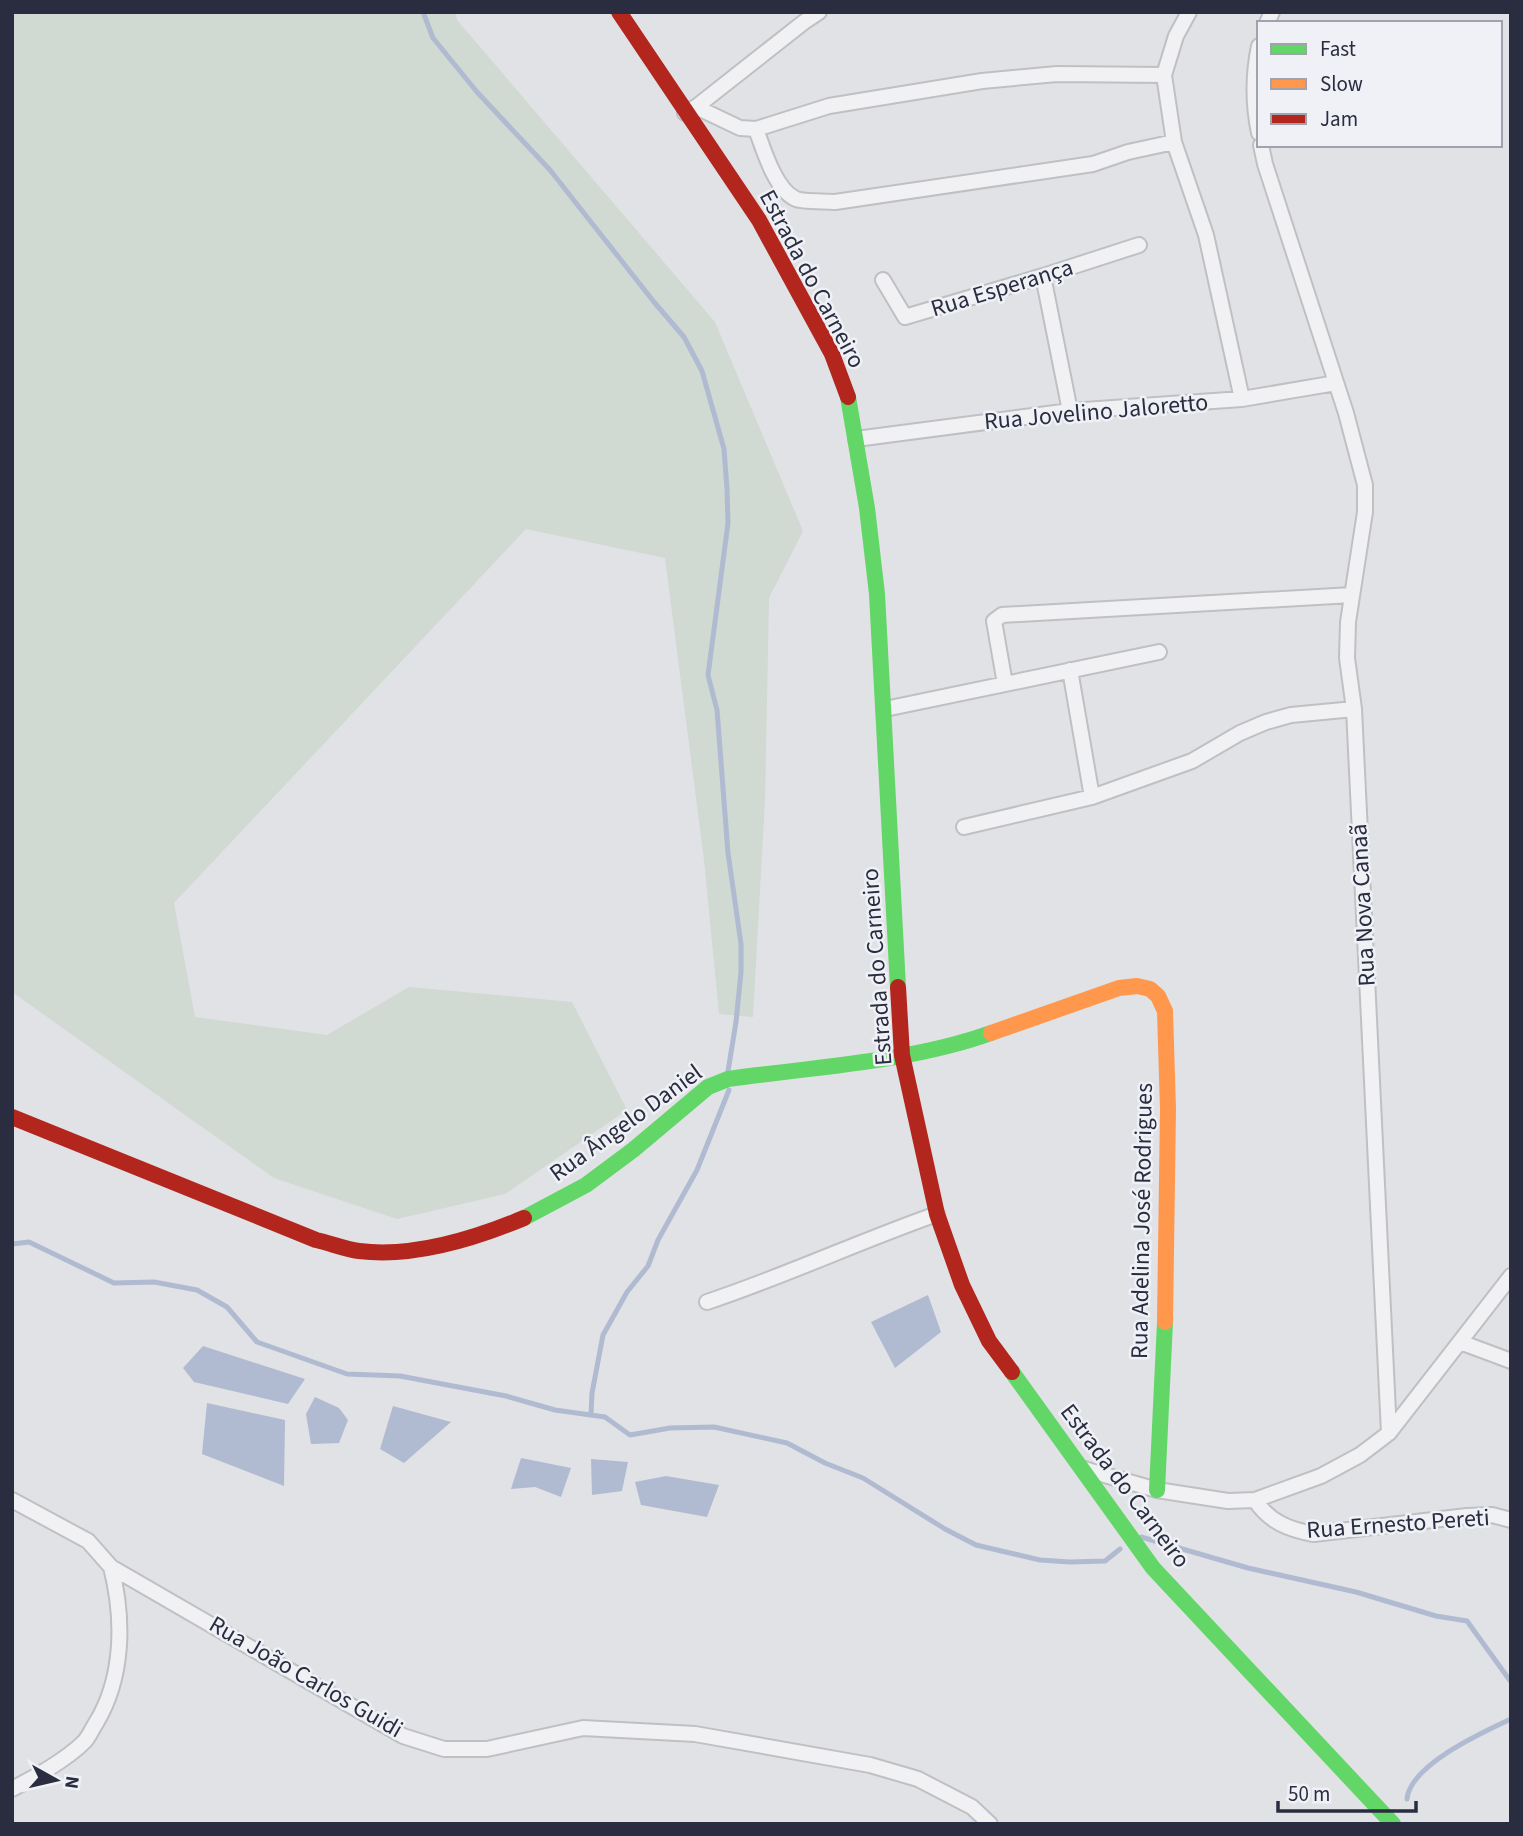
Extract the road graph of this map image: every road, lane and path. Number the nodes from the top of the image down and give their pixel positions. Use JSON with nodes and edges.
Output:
{"nodes":[{"id":1,"x":619,"y":12,"type":"edge"},
{"id":2,"x":819,"y":12,"type":"edge"},
{"id":3,"x":1189,"y":12,"type":"edge"},
{"id":4,"x":1257,"y":56,"type":"edge"},
{"id":5,"x":1164,"y":75,"type":"junction"},
{"id":6,"x":691,"y":110,"type":"junction"},
{"id":7,"x":1257,"y":124,"type":"edge"},
{"id":8,"x":756,"y":129,"type":"junction"},
{"id":9,"x":1174,"y":142,"type":"junction"},
{"id":10,"x":1261,"y":147,"type":"edge"},
{"id":11,"x":1139,"y":245,"type":"dead end"},
{"id":12,"x":1043,"y":276,"type":"junction"},
{"id":13,"x":883,"y":280,"type":"dead end"},
{"id":14,"x":1336,"y":383,"type":"junction"},
{"id":15,"x":1242,"y":399,"type":"junction"},
{"id":16,"x":1070,"y":411,"type":"junction"},
{"id":17,"x":856,"y":439,"type":"junction"},
{"id":18,"x":1352,"y":594,"type":"junction"},
{"id":19,"x":1159,"y":652,"type":"dead end"},
{"id":20,"x":1070,"y":670,"type":"junction"},
{"id":21,"x":1005,"y":684,"type":"junction"},
{"id":22,"x":885,"y":709,"type":"junction"},
{"id":23,"x":1354,"y":709,"type":"junction"},
{"id":24,"x":1092,"y":797,"type":"junction"},
{"id":25,"x":964,"y":827,"type":"dead end"},
{"id":26,"x":1119,"y":988,"type":"joint"},
{"id":27,"x":902,"y":1055,"type":"junction"},
{"id":28,"x":12,"y":1117,"type":"edge"},
{"id":29,"x":937,"y":1214,"type":"junction"},
{"id":30,"x":1511,"y":1276,"type":"edge"},
{"id":31,"x":707,"y":1302,"type":"dead end"},
{"id":32,"x":1460,"y":1342,"type":"junction"},
{"id":33,"x":1511,"y":1361,"type":"edge"},
{"id":34,"x":1389,"y":1433,"type":"junction"},
{"id":35,"x":1084,"y":1469,"type":"junction"},
{"id":36,"x":1157,"y":1490,"type":"junction"},
{"id":37,"x":12,"y":1500,"type":"edge"},
{"id":38,"x":1255,"y":1500,"type":"junction"},
{"id":39,"x":1511,"y":1520,"type":"edge"},
{"id":40,"x":111,"y":1567,"type":"junction"},
{"id":41,"x":12,"y":1790,"type":"edge"},
{"id":42,"x":990,"y":1824,"type":"edge"},
{"id":43,"x":1393,"y":1824,"type":"edge"}],
"edges":[{"from":1,"to":6,"type":"street","name":"Estrada do Carneiro"},
{"from":2,"to":6,"type":"street"},
{"from":3,"to":5,"type":"street"},
{"from":4,"to":7,"type":"street"},
{"from":5,"to":8,"type":"street"},
{"from":5,"to":9,"type":"street"},
{"from":6,"to":8,"type":"street"},
{"from":6,"to":17,"type":"street","name":"Estrada do Carneiro"},
{"from":8,"to":9,"type":"street"},
{"from":9,"to":15,"type":"street"},
{"from":10,"to":14,"type":"street","name":"Rua Nova Canaã"},
{"from":11,"to":12,"type":"street","name":"Rua Esperança"},
{"from":12,"to":13,"type":"street","name":"Rua Esperança"},
{"from":12,"to":16,"type":"street"},
{"from":14,"to":15,"type":"street","name":"Rua Jovelino Jaloretto"},
{"from":14,"to":18,"type":"street","name":"Rua Nova Canaã"},
{"from":15,"to":16,"type":"street","name":"Rua Jovelino Jaloretto"},
{"from":16,"to":17,"type":"street","name":"Rua Jovelino Jaloretto"},
{"from":17,"to":22,"type":"street","name":"Estrada do Carneiro"},
{"from":18,"to":21,"type":"street"},
{"from":18,"to":23,"type":"street","name":"Rua Nova Canaã"},
{"from":19,"to":20,"type":"street"},
{"from":20,"to":21,"type":"street"},
{"from":20,"to":24,"type":"street"},
{"from":21,"to":22,"type":"street"},
{"from":22,"to":27,"type":"street","name":"Estrada do Carneiro"},
{"from":23,"to":24,"type":"street"},
{"from":23,"to":34,"type":"street","name":"Rua Nova Canaã"},
{"from":24,"to":25,"type":"street"},
{"from":26,"to":27,"type":"street","name":"Rua Ângelo Daniel"},
{"from":26,"to":36,"type":"street","name":"Rua Adelina José Rodrigues"},
{"from":27,"to":28,"type":"street","name":"Rua Ângelo Daniel"},
{"from":27,"to":29,"type":"street","name":"Estrada do Carneiro"},
{"from":29,"to":31,"type":"street"},
{"from":29,"to":35,"type":"street","name":"Estrada do Carneiro"},
{"from":30,"to":32,"type":"street"},
{"from":32,"to":33,"type":"street"},
{"from":32,"to":34,"type":"street"},
{"from":34,"to":38,"type":"street"},
{"from":35,"to":36,"type":"street"},
{"from":35,"to":43,"type":"street","name":"Estrada do Carneiro"},
{"from":36,"to":38,"type":"street"},
{"from":37,"to":40,"type":"street","name":"Rua João Carlos Guidi"},
{"from":38,"to":39,"type":"street","name":"Rua Ernesto Pereti"},
{"from":40,"to":41,"type":"street"},
{"from":40,"to":42,"type":"street","name":"Rua João Carlos Guidi"}]}
